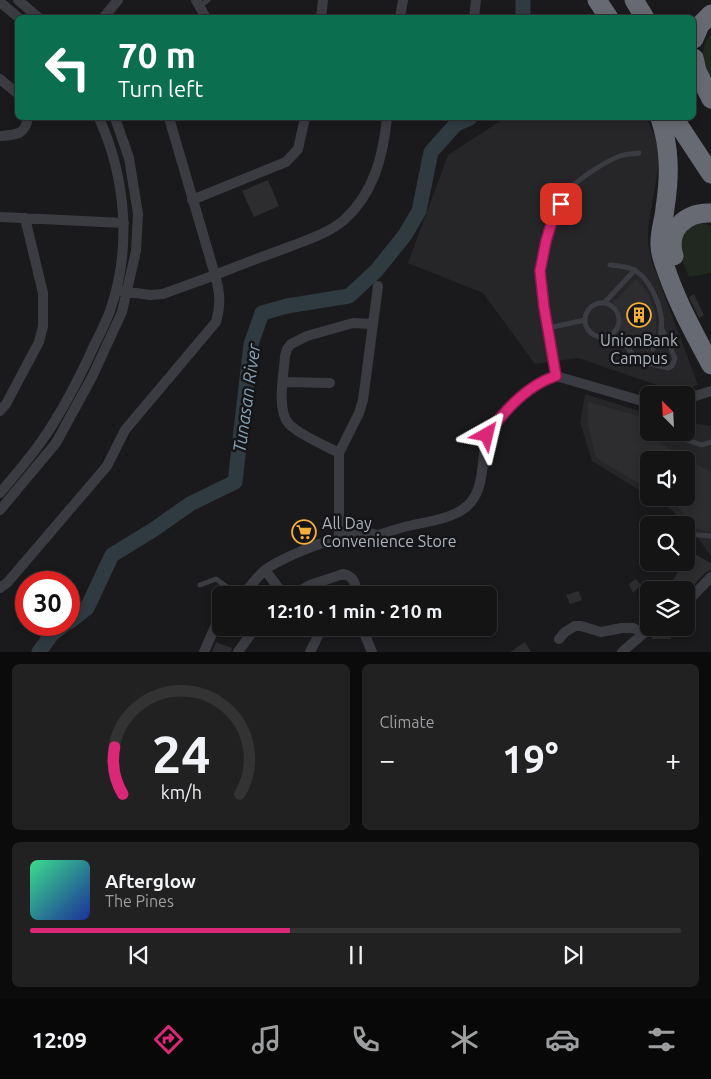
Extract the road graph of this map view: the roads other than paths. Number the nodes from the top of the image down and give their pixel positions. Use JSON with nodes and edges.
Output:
{"nodes":[{"id":1,"x":19,"y":0,"type":"edge"},
{"id":2,"x":118,"y":0,"type":"edge"},
{"id":3,"x":323,"y":0,"type":"edge"},
{"id":4,"x":403,"y":0,"type":"edge"},
{"id":5,"x":476,"y":0,"type":"edge"},
{"id":6,"x":596,"y":0,"type":"edge"},
{"id":7,"x":634,"y":0,"type":"edge"},
{"id":8,"x":0,"y":2,"type":"edge"},
{"id":9,"x":201,"y":2,"type":"edge"},
{"id":10,"x":711,"y":14,"type":"edge"},
{"id":11,"x":15,"y":15,"type":"edge"},
{"id":12,"x":36,"y":15,"type":"edge"},
{"id":13,"x":108,"y":15,"type":"edge"},
{"id":14,"x":205,"y":15,"type":"edge"},
{"id":15,"x":320,"y":15,"type":"edge"},
{"id":16,"x":400,"y":15,"type":"edge"},
{"id":17,"x":474,"y":15,"type":"edge"},
{"id":18,"x":603,"y":15,"type":"edge"},
{"id":19,"x":607,"y":15,"type":"edge"},
{"id":20,"x":643,"y":15,"type":"edge"},
{"id":21,"x":696,"y":34,"type":"edge"},
{"id":22,"x":696,"y":66,"type":"edge"},
{"id":23,"x":0,"y":79,"type":"edge"},
{"id":24,"x":15,"y":92,"type":"edge"},
{"id":25,"x":696,"y":92,"type":"edge"},
{"id":26,"x":711,"y":99,"type":"edge"},
{"id":27,"x":711,"y":114,"type":"edge"},
{"id":28,"x":28,"y":120,"type":"edge"},
{"id":29,"x":100,"y":120,"type":"edge"},
{"id":30,"x":116,"y":120,"type":"edge"},
{"id":31,"x":170,"y":120,"type":"edge"},
{"id":32,"x":305,"y":120,"type":"edge"},
{"id":33,"x":387,"y":120,"type":"edge"},
{"id":34,"x":660,"y":120,"type":"edge"},
{"id":35,"x":675,"y":120,"type":"edge"},
{"id":36,"x":0,"y":136,"type":"edge"},
{"id":37,"x":639,"y":153,"type":"dead end"},
{"id":38,"x":711,"y":174,"type":"edge"},
{"id":39,"x":192,"y":200,"type":"junction"},
{"id":40,"x":711,"y":213,"type":"edge"},
{"id":41,"x":0,"y":217,"type":"edge"},
{"id":42,"x":25,"y":218,"type":"junction"},
{"id":43,"x":124,"y":223,"type":"junction"},
{"id":44,"x":610,"y":265,"type":"dead end"},
{"id":45,"x":634,"y":270,"type":"junction"},
{"id":46,"x":215,"y":275,"type":"junction"},
{"id":47,"x":378,"y":286,"type":"dead end"},
{"id":48,"x":116,"y":291,"type":"junction"},
{"id":49,"x":128,"y":292,"type":"junction"},
{"id":50,"x":604,"y":303,"type":"junction"},
{"id":51,"x":585,"y":320,"type":"junction"},
{"id":52,"x":373,"y":324,"type":"junction"},
{"id":53,"x":660,"y":327,"type":"junction"},
{"id":54,"x":548,"y":328,"type":"junction"},
{"id":55,"x":612,"y":334,"type":"junction"},
{"id":56,"x":653,"y":348,"type":"dead end"},
{"id":57,"x":711,"y":360,"type":"edge"},
{"id":58,"x":711,"y":365,"type":"edge"},
{"id":59,"x":556,"y":376,"type":"junction"},
{"id":60,"x":283,"y":382,"type":"junction"},
{"id":61,"x":330,"y":384,"type":"dead end"},
{"id":62,"x":711,"y":391,"type":"edge"},
{"id":63,"x":695,"y":396,"type":"edge"},
{"id":64,"x":640,"y":400,"type":"edge"},
{"id":65,"x":0,"y":411,"type":"edge"},
{"id":66,"x":690,"y":441,"type":"edge"},
{"id":67,"x":711,"y":442,"type":"edge"},
{"id":68,"x":339,"y":453,"type":"junction"},
{"id":69,"x":0,"y":493,"type":"edge"},
{"id":70,"x":0,"y":510,"type":"edge"},
{"id":71,"x":376,"y":535,"type":"junction"},
{"id":72,"x":695,"y":535,"type":"edge"},
{"id":73,"x":711,"y":536,"type":"edge"},
{"id":74,"x":340,"y":539,"type":"junction"},
{"id":75,"x":265,"y":570,"type":"junction"},
{"id":76,"x":711,"y":577,"type":"edge"},
{"id":77,"x":200,"y":585,"type":"dead end"},
{"id":78,"x":226,"y":586,"type":"edge"},
{"id":79,"x":250,"y":586,"type":"edge"},
{"id":80,"x":277,"y":586,"type":"edge"},
{"id":81,"x":307,"y":586,"type":"edge"},
{"id":82,"x":356,"y":586,"type":"edge"},
{"id":83,"x":0,"y":588,"type":"edge"},
{"id":84,"x":695,"y":594,"type":"edge"},
{"id":85,"x":640,"y":629,"type":"edge"},
{"id":86,"x":212,"y":634,"type":"edge"},
{"id":87,"x":249,"y":636,"type":"edge"},
{"id":88,"x":318,"y":636,"type":"dead end"},
{"id":89,"x":365,"y":636,"type":"edge"},
{"id":90,"x":640,"y":636,"type":"edge"},
{"id":91,"x":559,"y":639,"type":"dead end"},
{"id":92,"x":204,"y":652,"type":"edge"},
{"id":93,"x":238,"y":652,"type":"edge"},
{"id":94,"x":310,"y":652,"type":"edge"},
{"id":95,"x":372,"y":652,"type":"edge"},
{"id":96,"x":622,"y":652,"type":"edge"}],
"edges":[{"from":1,"to":12,"type":"street"},
{"from":2,"to":13,"type":"street"},
{"from":3,"to":15,"type":"street"},
{"from":4,"to":16,"type":"street"},
{"from":5,"to":17,"type":"street"},
{"from":6,"to":18,"type":"highway"},
{"from":6,"to":19,"type":"highway"},
{"from":7,"to":20,"type":"highway"},
{"from":8,"to":11,"type":"street"},
{"from":9,"to":14,"type":"street"},
{"from":10,"to":21,"type":"highway"},
{"from":22,"to":26,"type":"highway"},
{"from":23,"to":24,"type":"street"},
{"from":25,"to":27,"type":"highway"},
{"from":28,"to":36,"type":"street"},
{"from":29,"to":43,"type":"street"},
{"from":30,"to":49,"type":"street"},
{"from":31,"to":39,"type":"street"},
{"from":32,"to":39,"type":"street"},
{"from":33,"to":46,"type":"street"},
{"from":34,"to":58,"type":"highway"},
{"from":35,"to":38,"type":"highway"},
{"from":37,"to":54,"type":"lane"},
{"from":39,"to":46,"type":"street"},
{"from":40,"to":57,"type":"highway"},
{"from":41,"to":42,"type":"street"},
{"from":42,"to":43,"type":"street"},
{"from":42,"to":65,"type":"street"},
{"from":43,"to":48,"type":"street"},
{"from":44,"to":45,"type":"lane"},
{"from":45,"to":50,"type":"lane"},
{"from":45,"to":53,"type":"lane"},
{"from":46,"to":49,"type":"street"},
{"from":46,"to":83,"type":"street"},
{"from":47,"to":52,"type":"street"},
{"from":48,"to":49,"type":"street"},
{"from":48,"to":69,"type":"street"},
{"from":49,"to":70,"type":"street"},
{"from":50,"to":51,"type":"lane"},
{"from":50,"to":55,"type":"lane"},
{"from":51,"to":54,"type":"lane"},
{"from":51,"to":55,"type":"lane"},
{"from":52,"to":60,"type":"street"},
{"from":52,"to":68,"type":"street"},
{"from":53,"to":55,"type":"lane"},
{"from":53,"to":56,"type":"lane"},
{"from":54,"to":59,"type":"lane"},
{"from":59,"to":64,"type":"street"},
{"from":59,"to":71,"type":"street"},
{"from":60,"to":61,"type":"street"},
{"from":60,"to":68,"type":"street"},
{"from":62,"to":63,"type":"street"},
{"from":66,"to":67,"type":"lane"},
{"from":68,"to":74,"type":"street"},
{"from":71,"to":74,"type":"street"},
{"from":71,"to":74,"type":"street"},
{"from":72,"to":73,"type":"lane"},
{"from":74,"to":75,"type":"street"},
{"from":75,"to":79,"type":"street"},
{"from":75,"to":80,"type":"street"},
{"from":76,"to":84,"type":"street"},
{"from":77,"to":78,"type":"lane"},
{"from":81,"to":82,"type":"street"},
{"from":85,"to":91,"type":"street"},
{"from":86,"to":92,"type":"street"},
{"from":87,"to":93,"type":"street"},
{"from":88,"to":94,"type":"street"},
{"from":89,"to":95,"type":"street"},
{"from":90,"to":96,"type":"street"}]}
